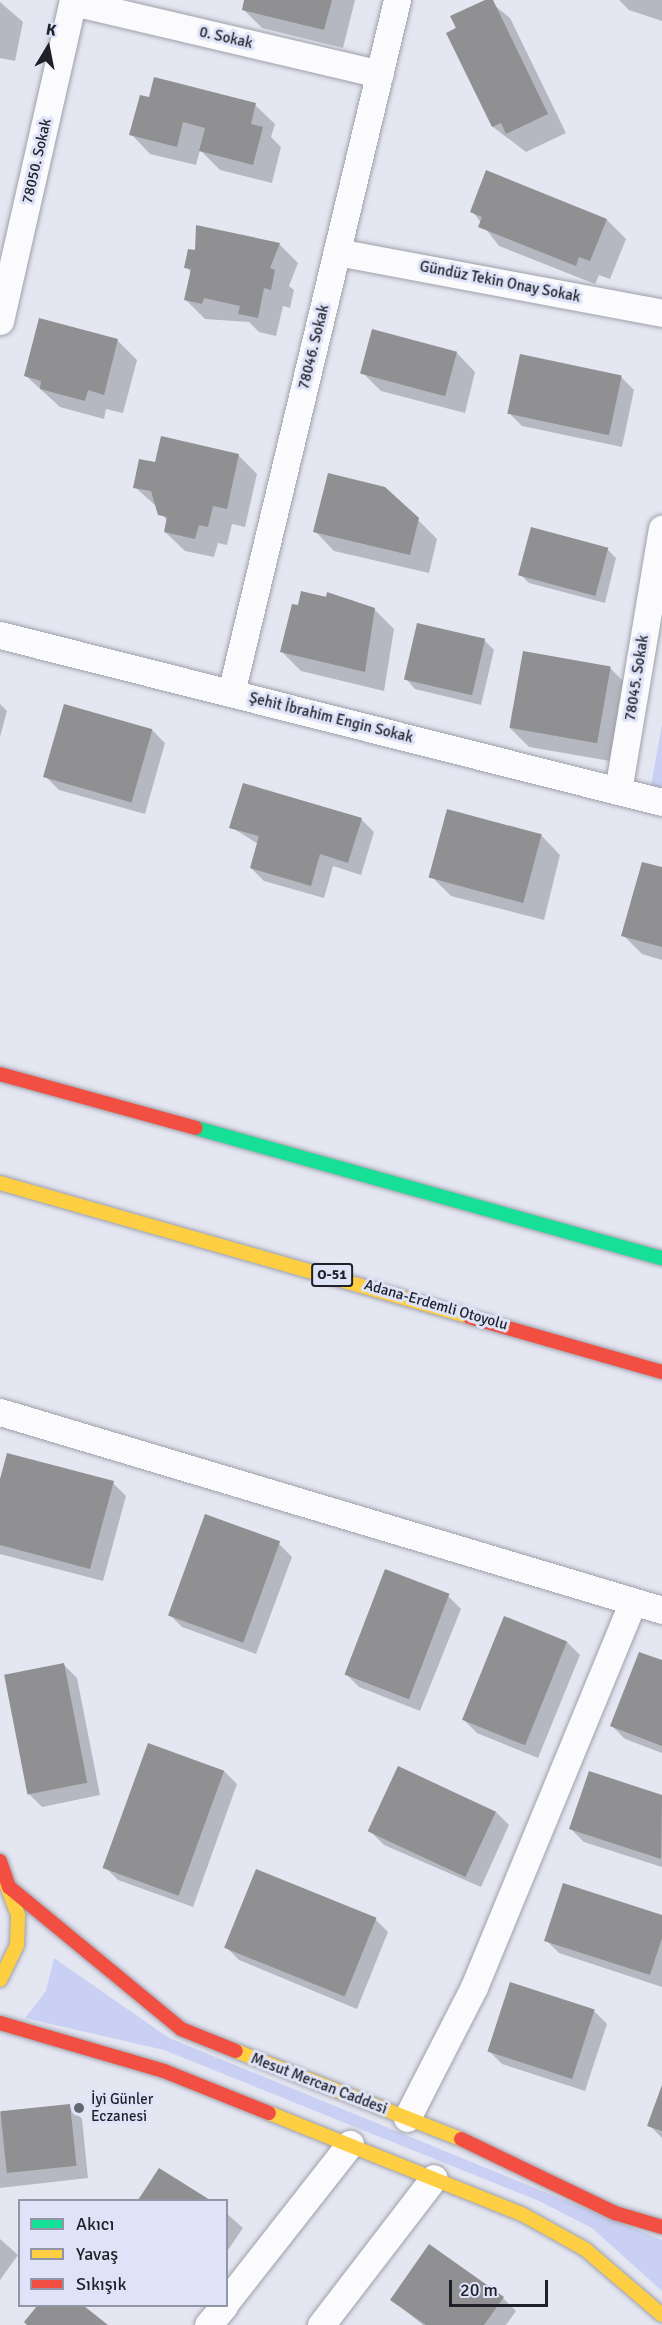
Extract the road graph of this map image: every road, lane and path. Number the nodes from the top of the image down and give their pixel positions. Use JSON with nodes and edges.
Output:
{"nodes":[{"id":1,"x":398,"y":0,"type":"edge"},
{"id":2,"x":73,"y":1,"type":"edge"},
{"id":3,"x":380,"y":74,"type":"junction"},
{"id":4,"x":337,"y":252,"type":"junction"},
{"id":5,"x":662,"y":313,"type":"edge"},
{"id":6,"x":0,"y":321,"type":"edge"},
{"id":7,"x":662,"y":530,"type":"edge"},
{"id":8,"x":0,"y":635,"type":"edge"},
{"id":9,"x":231,"y":693,"type":"junction"},
{"id":10,"x":618,"y":791,"type":"junction"},
{"id":11,"x":662,"y":802,"type":"edge"},
{"id":12,"x":0,"y":1074,"type":"edge"},
{"id":13,"x":0,"y":1183,"type":"edge"},
{"id":14,"x":662,"y":1258,"type":"edge"},
{"id":15,"x":662,"y":1372,"type":"edge"},
{"id":16,"x":0,"y":1412,"type":"edge"},
{"id":17,"x":633,"y":1601,"type":"junction"},
{"id":18,"x":662,"y":1610,"type":"edge"},
{"id":19,"x":0,"y":1861,"type":"edge"},
{"id":20,"x":0,"y":1874,"type":"edge"},
{"id":21,"x":9,"y":1887,"type":"junction"},
{"id":22,"x":0,"y":1980,"type":"edge"},
{"id":23,"x":0,"y":2023,"type":"edge"},
{"id":24,"x":407,"y":2118,"type":"junction"},
{"id":25,"x":350,"y":2144,"type":"junction"},
{"id":26,"x":434,"y":2178,"type":"junction"},
{"id":27,"x":662,"y":2227,"type":"edge"},
{"id":28,"x":228,"y":2299,"type":"edge"},
{"id":29,"x":223,"y":2307,"type":"edge"},
{"id":30,"x":662,"y":2316,"type":"edge"},
{"id":31,"x":208,"y":2325,"type":"edge"},
{"id":32,"x":321,"y":2325,"type":"edge"}],
"edges":[{"from":1,"to":3,"type":"street","name":"78046. Sokak"},
{"from":2,"to":3,"type":"street","name":"0. Sokak"},
{"from":2,"to":6,"type":"street","name":"78050. Sokak"},
{"from":3,"to":4,"type":"street","name":"78046. Sokak"},
{"from":4,"to":5,"type":"street","name":"Gündüz Tekin Onay Sokak"},
{"from":4,"to":9,"type":"street","name":"78046. Sokak"},
{"from":7,"to":10,"type":"street","name":"78045. Sokak"},
{"from":8,"to":9,"type":"street","name":"Şehit İbrahim Engin Sokak"},
{"from":9,"to":10,"type":"street","name":"Şehit İbrahim Engin Sokak"},
{"from":10,"to":11,"type":"street","name":"Şehit İbrahim Engin Sokak"},
{"from":12,"to":14,"type":"main road"},
{"from":13,"to":15,"type":"main road","name":"Adana-Erdemli Otoyolu","number":"O-51"},
{"from":16,"to":17,"type":"street"},
{"from":17,"to":18,"type":"street"},
{"from":17,"to":24,"type":"street"},
{"from":19,"to":21,"type":"main road"},
{"from":20,"to":21,"type":"main road"},
{"from":21,"to":22,"type":"main road"},
{"from":21,"to":24,"type":"main road","name":"Mesut Mercan Caddesi"},
{"from":23,"to":25,"type":"main road"},
{"from":24,"to":27,"type":"main road","name":"Mesut Mercan Caddesi"},
{"from":25,"to":26,"type":"main road"},
{"from":25,"to":28,"type":"street"},
{"from":26,"to":30,"type":"main road"},
{"from":26,"to":32,"type":"street"},
{"from":29,"to":31,"type":"street"}]}
